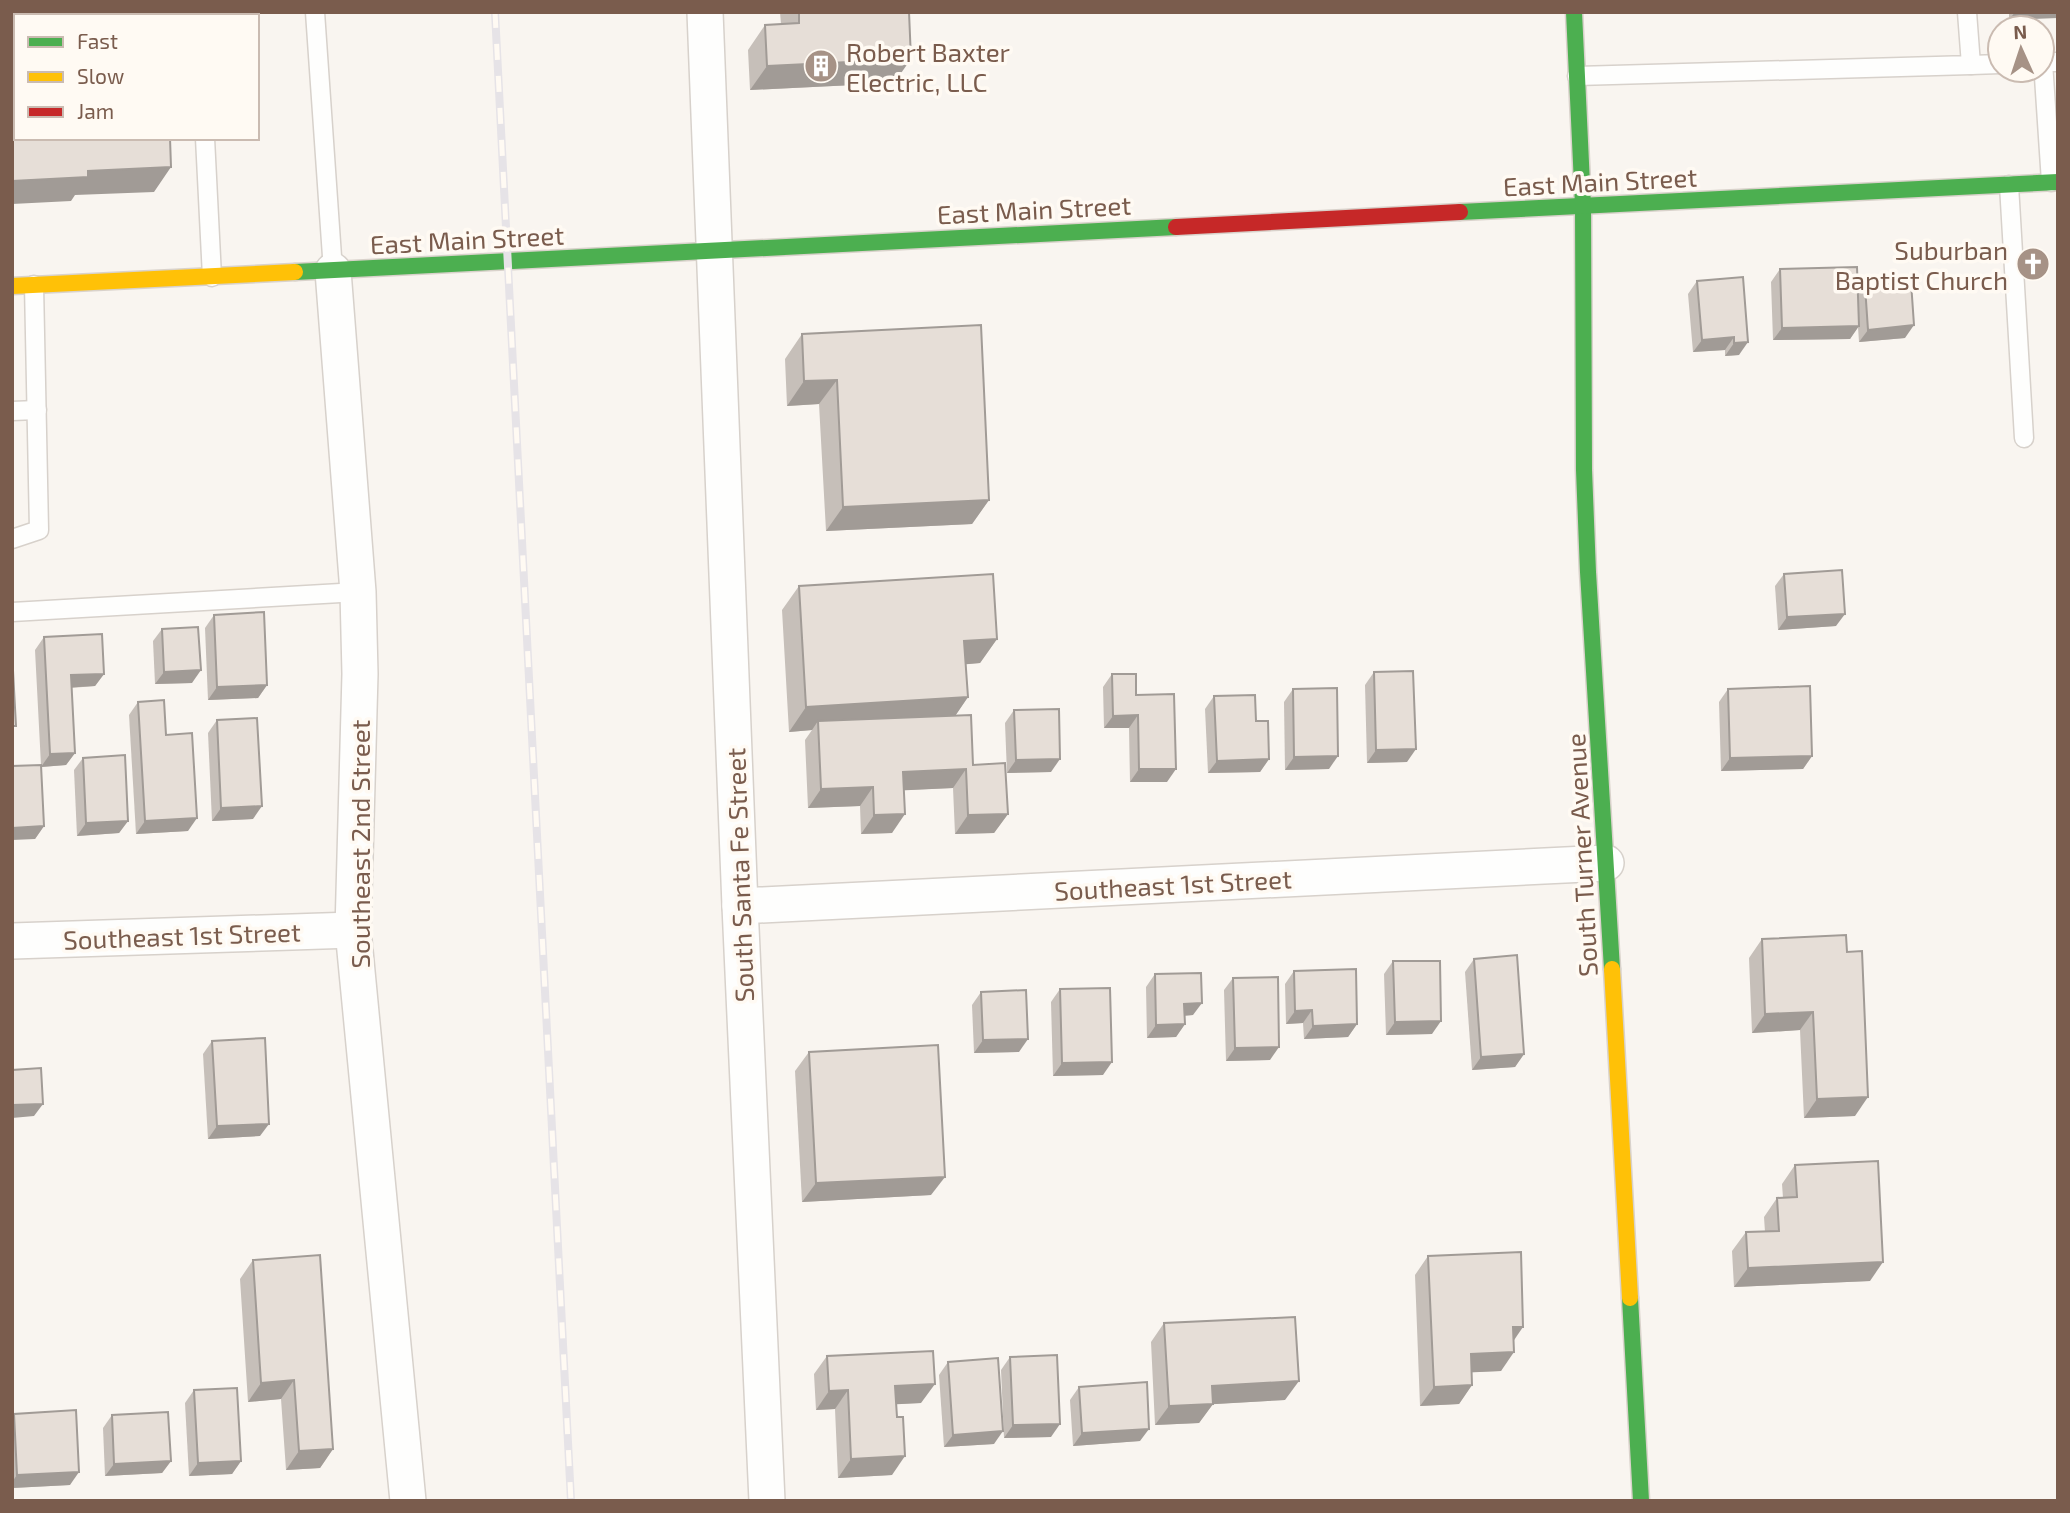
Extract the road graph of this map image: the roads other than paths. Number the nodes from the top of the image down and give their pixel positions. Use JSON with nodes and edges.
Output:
{"nodes":[{"id":1,"x":315,"y":12,"type":"edge"},
{"id":2,"x":705,"y":12,"type":"edge"},
{"id":3,"x":1574,"y":12,"type":"edge"},
{"id":4,"x":1967,"y":12,"type":"edge"},
{"id":5,"x":1986,"y":64,"type":"edge"},
{"id":6,"x":1971,"y":65,"type":"junction"},
{"id":7,"x":1577,"y":76,"type":"junction"},
{"id":8,"x":2049,"y":84,"type":"edge"},
{"id":9,"x":205,"y":140,"type":"edge"},
{"id":10,"x":2054,"y":182,"type":"edge"},
{"id":11,"x":2009,"y":185,"type":"junction"},
{"id":12,"x":1583,"y":206,"type":"junction"},
{"id":13,"x":715,"y":250,"type":"junction"},
{"id":14,"x":333,"y":271,"type":"junction"},
{"id":15,"x":212,"y":277,"type":"junction"},
{"id":16,"x":34,"y":285,"type":"junction"},
{"id":17,"x":12,"y":286,"type":"edge"},
{"id":18,"x":37,"y":410,"type":"junction"},
{"id":19,"x":12,"y":411,"type":"edge"},
{"id":20,"x":2024,"y":438,"type":"dead end"},
{"id":21,"x":12,"y":539,"type":"edge"},
{"id":22,"x":358,"y":592,"type":"junction"},
{"id":23,"x":12,"y":612,"type":"edge"},
{"id":24,"x":1606,"y":863,"type":"junction"},
{"id":25,"x":740,"y":906,"type":"junction"},
{"id":26,"x":353,"y":930,"type":"junction"},
{"id":27,"x":12,"y":941,"type":"edge"},
{"id":28,"x":408,"y":1501,"type":"edge"},
{"id":29,"x":767,"y":1501,"type":"edge"},
{"id":30,"x":1641,"y":1501,"type":"edge"}],
"edges":[{"from":1,"to":14,"type":"lane"},
{"from":2,"to":13,"type":"street","name":"South Santa Fe Street"},
{"from":3,"to":7,"type":"main road","name":"South Turner Avenue"},
{"from":4,"to":6,"type":"lane"},
{"from":5,"to":6,"type":"lane"},
{"from":6,"to":7,"type":"lane"},
{"from":7,"to":12,"type":"main road","name":"South Turner Avenue"},
{"from":8,"to":10,"type":"lane"},
{"from":9,"to":15,"type":"lane"},
{"from":10,"to":11,"type":"main road","name":"East Main Street"},
{"from":11,"to":12,"type":"main road","name":"East Main Street"},
{"from":11,"to":20,"type":"lane"},
{"from":12,"to":13,"type":"main road","name":"East Main Street"},
{"from":12,"to":24,"type":"main road","name":"South Turner Avenue"},
{"from":13,"to":14,"type":"main road","name":"East Main Street"},
{"from":13,"to":25,"type":"street","name":"South Santa Fe Street"},
{"from":14,"to":15,"type":"main road","name":"East Main Street"},
{"from":14,"to":22,"type":"street","name":"Southeast 2nd Street"},
{"from":15,"to":16,"type":"main road","name":"East Main Street"},
{"from":16,"to":17,"type":"main road","name":"East Main Street"},
{"from":16,"to":18,"type":"lane"},
{"from":18,"to":19,"type":"lane"},
{"from":18,"to":21,"type":"lane"},
{"from":22,"to":23,"type":"lane"},
{"from":22,"to":26,"type":"street","name":"Southeast 2nd Street"},
{"from":24,"to":25,"type":"street","name":"Southeast 1st Street"},
{"from":24,"to":30,"type":"main road","name":"South Turner Avenue"},
{"from":25,"to":29,"type":"street","name":"South Santa Fe Street"},
{"from":26,"to":27,"type":"street","name":"Southeast 1st Street"},
{"from":26,"to":28,"type":"street","name":"Southeast 2nd Street"}]}
